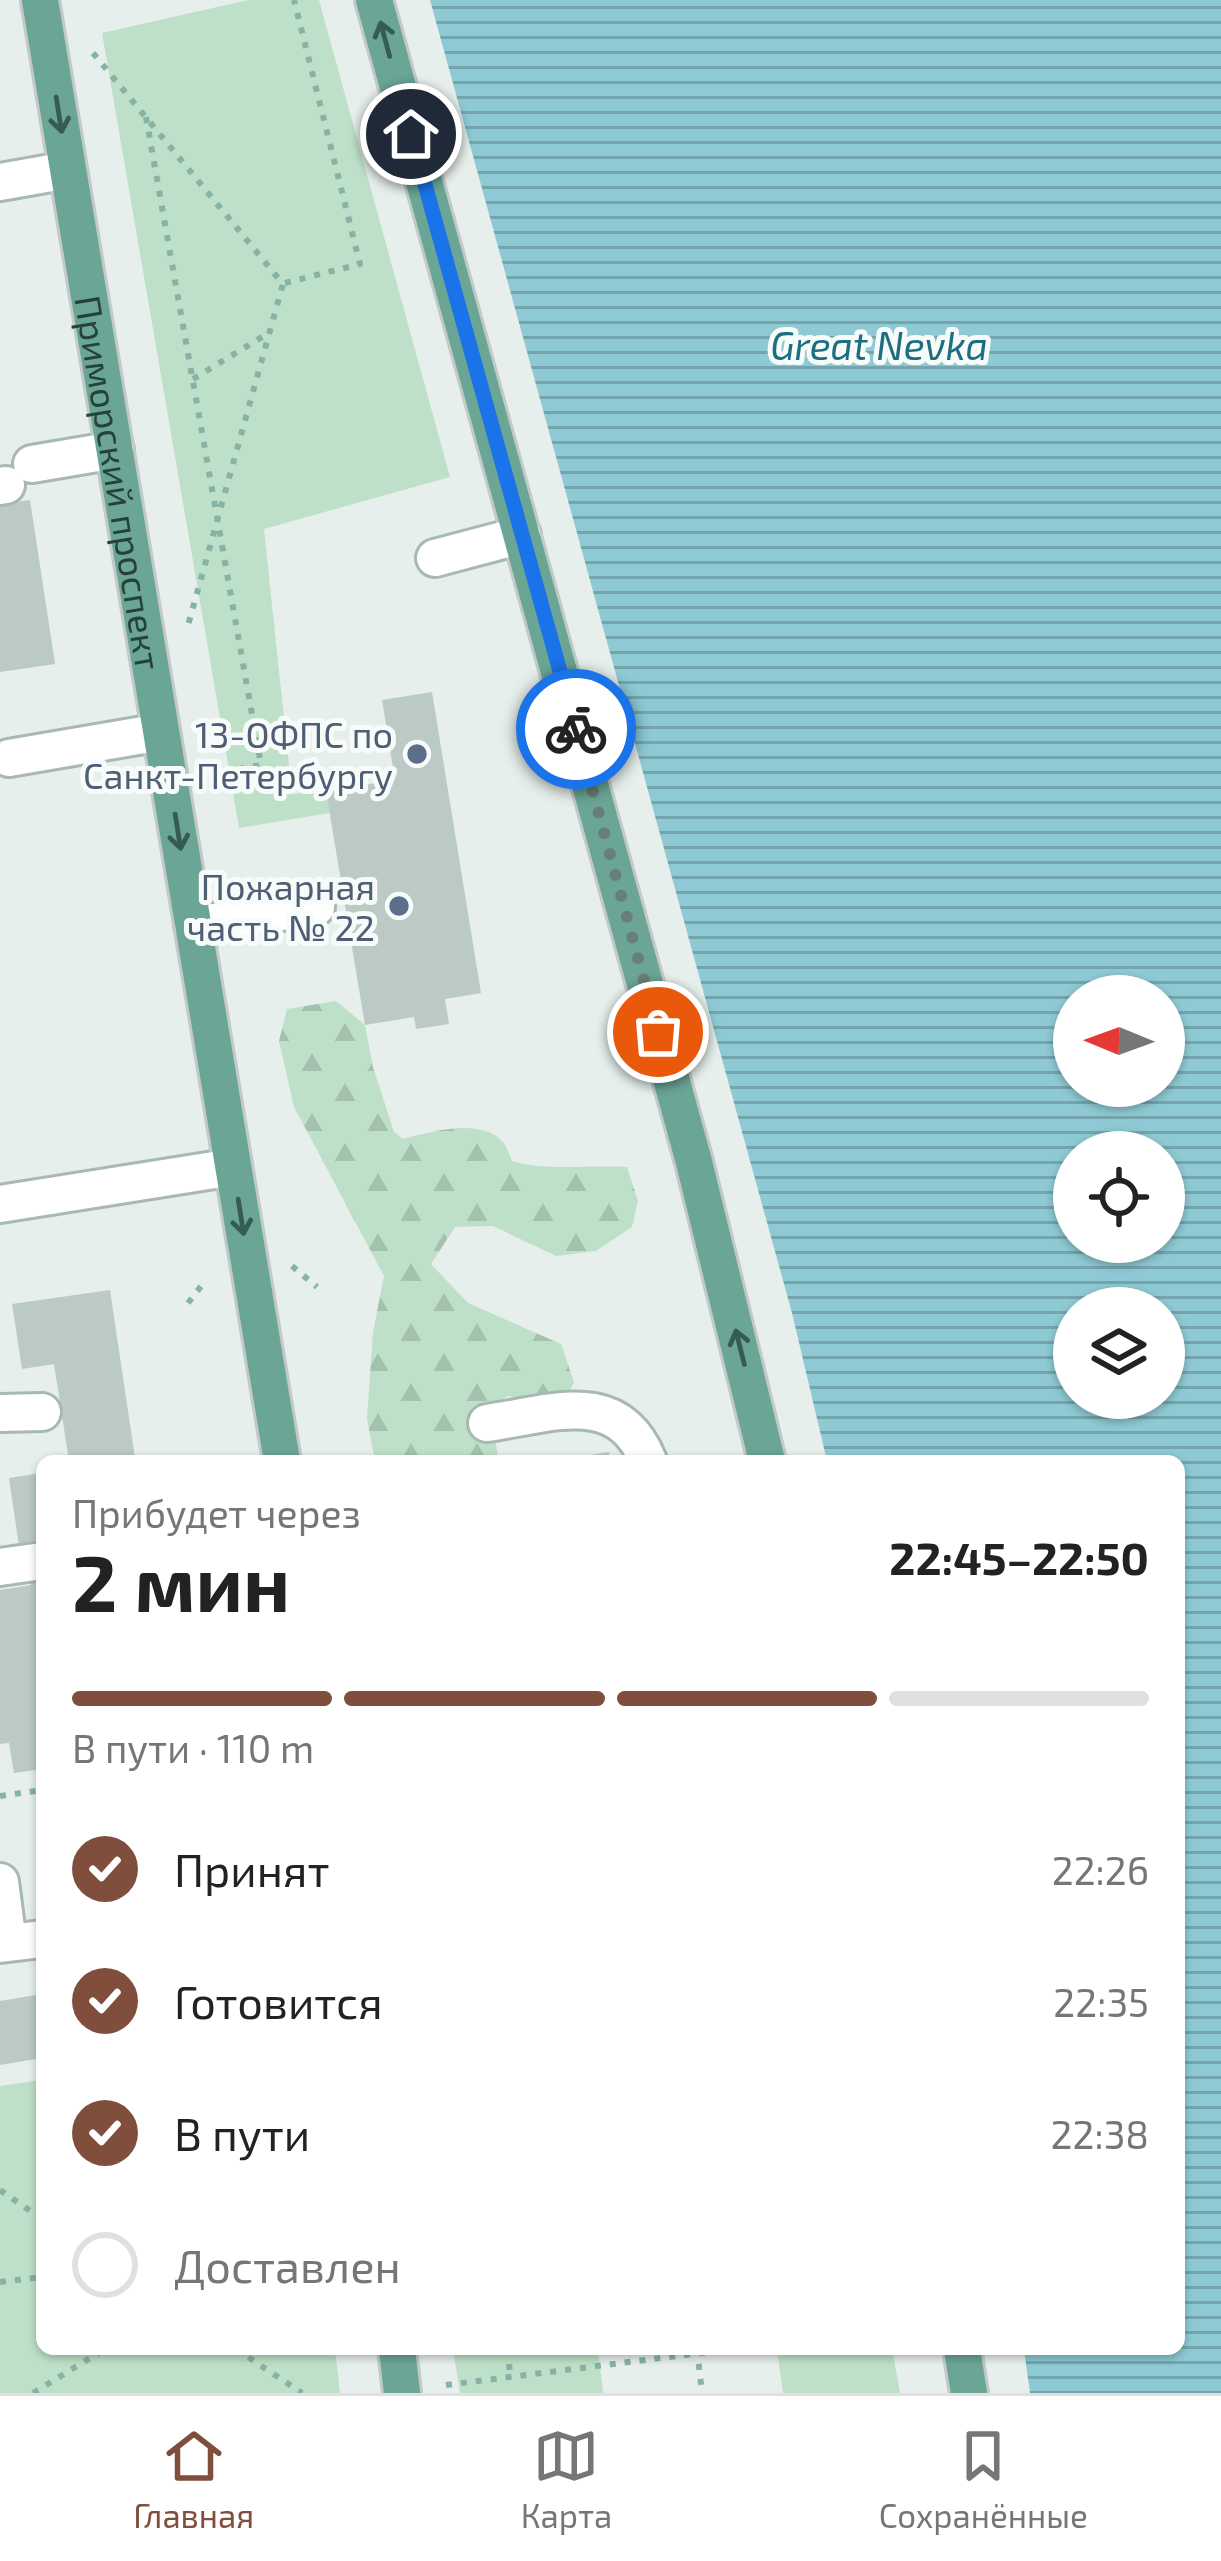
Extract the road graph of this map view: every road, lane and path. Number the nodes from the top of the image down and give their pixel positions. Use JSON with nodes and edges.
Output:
{"nodes":[{"id":1,"x":40,"y":0,"type":"edge"},
{"id":2,"x":293,"y":0,"type":"edge"},
{"id":3,"x":374,"y":0,"type":"edge"},
{"id":4,"x":93,"y":53,"type":"dead end"},
{"id":5,"x":146,"y":118,"type":"junction"},
{"id":6,"x":68,"y":170,"type":"junction"},
{"id":7,"x":0,"y":182,"type":"edge"},
{"id":8,"x":283,"y":284,"type":"junction"},
{"id":9,"x":269,"y":333,"type":"junction"},
{"id":10,"x":193,"y":379,"type":"junction"},
{"id":11,"x":115,"y":450,"type":"junction"},
{"id":12,"x":13,"y":479,"type":"edge"},
{"id":13,"x":218,"y":520,"type":"junction"},
{"id":14,"x":522,"y":536,"type":"junction"},
{"id":15,"x":435,"y":557,"type":"dead end"},
{"id":16,"x":187,"y":629,"type":"dead end"},
{"id":17,"x":161,"y":731,"type":"junction"},
{"id":18,"x":9,"y":758,"type":"dead end"},
{"id":19,"x":211,"y":774,"type":"dead end"},
{"id":20,"x":316,"y":907,"type":"dead end"},
{"id":21,"x":193,"y":925,"type":"junction"},
{"id":22,"x":233,"y":1167,"type":"junction"},
{"id":23,"x":0,"y":1204,"type":"edge"},
{"id":24,"x":292,"y":1266,"type":"dead end"},
{"id":25,"x":206,"y":1280,"type":"dead end"},
{"id":26,"x":317,"y":1287,"type":"dead end"},
{"id":27,"x":188,"y":1303,"type":"dead end"},
{"id":28,"x":42,"y":1412,"type":"dead end"},
{"id":29,"x":0,"y":1413,"type":"edge"},
{"id":30,"x":488,"y":1423,"type":"dead end"},
{"id":31,"x":281,"y":1455,"type":"edge"},
{"id":32,"x":645,"y":1455,"type":"edge"},
{"id":33,"x":766,"y":1455,"type":"edge"},
{"id":34,"x":2,"y":1557,"type":"edge"},
{"id":35,"x":36,"y":1560,"type":"edge"},
{"id":36,"x":36,"y":1791,"type":"edge"},
{"id":37,"x":0,"y":1796,"type":"edge"},
{"id":38,"x":0,"y":1882,"type":"edge"},
{"id":39,"x":17,"y":1942,"type":"edge"},
{"id":40,"x":0,"y":2191,"type":"edge"},
{"id":41,"x":36,"y":2215,"type":"edge"},
{"id":42,"x":36,"y":2278,"type":"edge"},
{"id":43,"x":0,"y":2282,"type":"edge"},
{"id":44,"x":95,"y":2355,"type":"edge"},
{"id":45,"x":245,"y":2355,"type":"edge"},
{"id":46,"x":398,"y":2355,"type":"edge"},
{"id":47,"x":508,"y":2355,"type":"edge"},
{"id":48,"x":668,"y":2355,"type":"edge"},
{"id":49,"x":698,"y":2355,"type":"edge"},
{"id":50,"x":963,"y":2355,"type":"edge"},
{"id":51,"x":510,"y":2376,"type":"junction"},
{"id":52,"x":446,"y":2385,"type":"dead end"},
{"id":53,"x":33,"y":2393,"type":"edge"},
{"id":54,"x":302,"y":2393,"type":"edge"},
{"id":55,"x":402,"y":2393,"type":"edge"},
{"id":56,"x":702,"y":2393,"type":"edge"},
{"id":57,"x":969,"y":2393,"type":"edge"}],
"edges":[{"from":1,"to":6,"type":"main road","name":"Приморский проспект","one_way":true},
{"from":2,"to":8,"type":"path"},
{"from":14,"to":3,"type":"main road","one_way":true},
{"from":4,"to":5,"type":"path"},
{"from":5,"to":8,"type":"path"},
{"from":5,"to":10,"type":"path"},
{"from":6,"to":7,"type":"street"},
{"from":6,"to":11,"type":"main road","name":"Приморский проспект"},
{"from":8,"to":9,"type":"path"},
{"from":9,"to":10,"type":"path"},
{"from":9,"to":13,"type":"path"},
{"from":10,"to":13,"type":"path"},
{"from":11,"to":12,"type":"street"},
{"from":11,"to":17,"type":"main road","name":"Приморский проспект"},
{"from":13,"to":16,"type":"path"},
{"from":13,"to":19,"type":"path"},
{"from":14,"to":15,"type":"street"},
{"from":33,"to":14,"type":"main road","one_way":true},
{"from":17,"to":18,"type":"street"},
{"from":17,"to":21,"type":"main road","name":"Приморский проспект","one_way":true},
{"from":20,"to":21,"type":"street"},
{"from":21,"to":22,"type":"main road","name":"Приморский проспект"},
{"from":22,"to":23,"type":"street"},
{"from":22,"to":31,"type":"main road","name":"Приморский проспект","one_way":true},
{"from":24,"to":26,"type":"path"},
{"from":25,"to":27,"type":"path"},
{"from":28,"to":29,"type":"street"},
{"from":30,"to":32,"type":"street"},
{"from":34,"to":35,"type":"street"},
{"from":36,"to":37,"type":"path"},
{"from":38,"to":39,"type":"street"},
{"from":40,"to":41,"type":"path"},
{"from":42,"to":43,"type":"path"},
{"from":44,"to":53,"type":"path"},
{"from":45,"to":54,"type":"path"},
{"from":46,"to":55,"type":"main road"},
{"from":47,"to":51,"type":"path"},
{"from":48,"to":51,"type":"path"},
{"from":49,"to":56,"type":"path"},
{"from":50,"to":57,"type":"main road"},
{"from":51,"to":52,"type":"path"}]}
